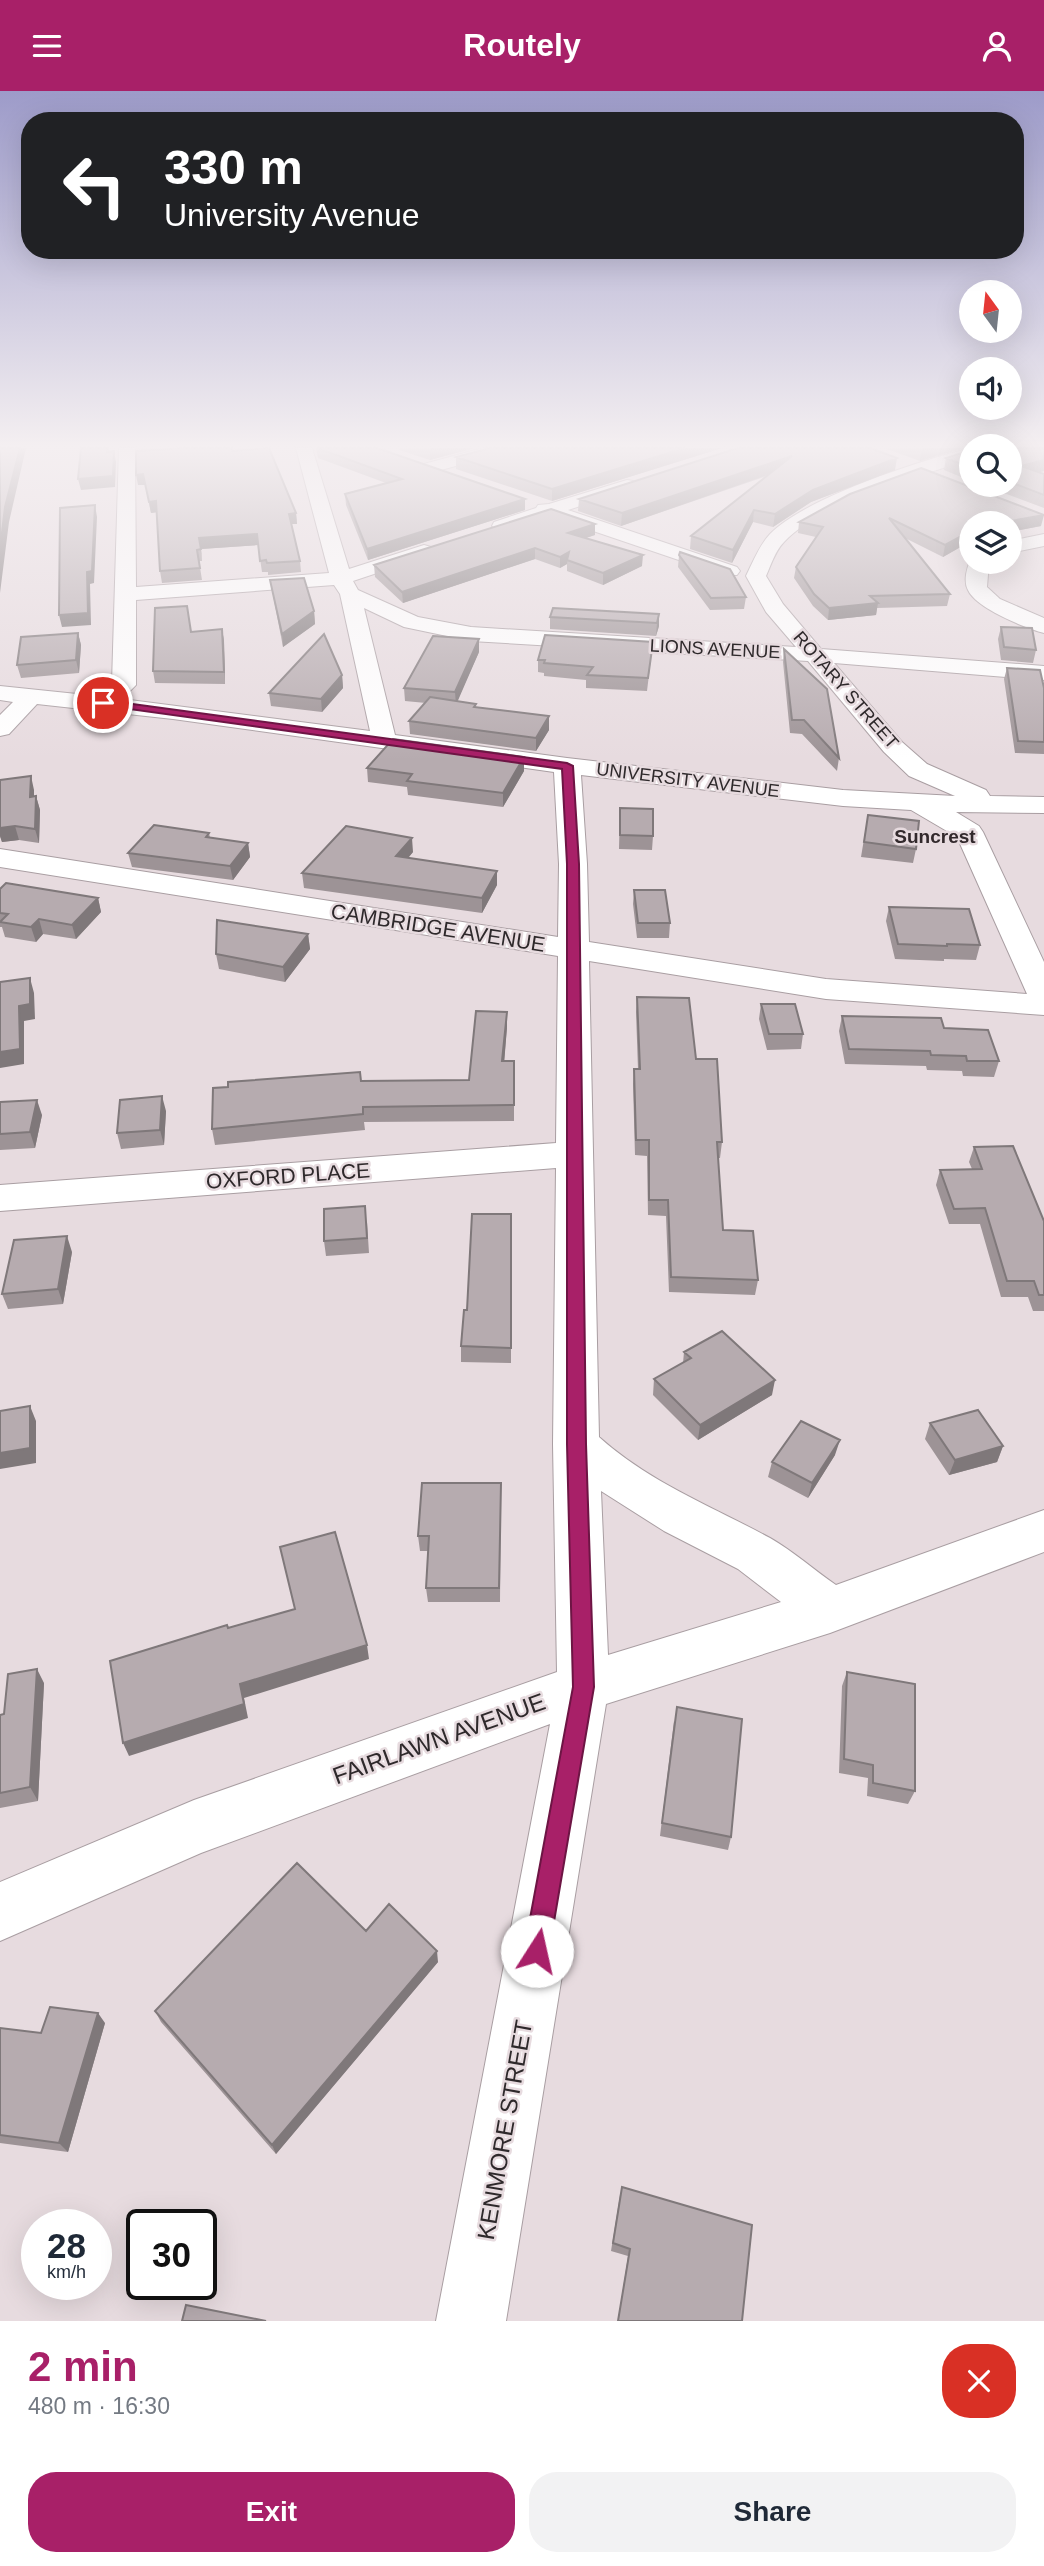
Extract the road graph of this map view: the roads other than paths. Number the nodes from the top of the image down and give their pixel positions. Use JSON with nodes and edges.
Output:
{"nodes":[{"id":1,"x":127,"y":552,"type":"edge"},
{"id":2,"x":336,"y":552,"type":"edge"},
{"id":3,"x":426,"y":552,"type":"edge"},
{"id":4,"x":672,"y":552,"type":"edge"},
{"id":5,"x":769,"y":552,"type":"edge"},
{"id":6,"x":976,"y":574,"type":"edge"},
{"id":7,"x":756,"y":576,"type":"junction"},
{"id":8,"x":346,"y":586,"type":"junction"},
{"id":9,"x":127,"y":594,"type":"junction"},
{"id":10,"x":395,"y":615,"type":"junction"},
{"id":11,"x":357,"y":623,"type":"junction"},
{"id":12,"x":1044,"y":626,"type":"edge"},
{"id":13,"x":816,"y":655,"type":"junction"},
{"id":14,"x":1044,"y":673,"type":"edge"},
{"id":15,"x":0,"y":693,"type":"edge"},
{"id":16,"x":33,"y":695,"type":"junction"},
{"id":17,"x":103,"y":703,"type":"junction"},
{"id":18,"x":0,"y":729,"type":"edge"},
{"id":19,"x":384,"y":740,"type":"junction"},
{"id":20,"x":567,"y":766,"type":"junction"},
{"id":21,"x":918,"y":770,"type":"junction"},
{"id":22,"x":900,"y":801,"type":"junction"},
{"id":23,"x":1003,"y":804,"type":"junction"},
{"id":24,"x":1044,"y":805,"type":"edge"},
{"id":25,"x":969,"y":832,"type":"junction"},
{"id":26,"x":0,"y":858,"type":"edge"},
{"id":27,"x":573,"y":950,"type":"junction"},
{"id":28,"x":1044,"y":996,"type":"edge"},
{"id":29,"x":1044,"y":1005,"type":"edge"},
{"id":30,"x":576,"y":1154,"type":"junction"},
{"id":31,"x":0,"y":1198,"type":"edge"},
{"id":32,"x":576,"y":1444,"type":"junction"},
{"id":33,"x":1044,"y":1531,"type":"edge"},
{"id":34,"x":830,"y":1610,"type":"junction"},
{"id":35,"x":583,"y":1687,"type":"junction"},
{"id":36,"x":0,"y":1912,"type":"edge"},
{"id":37,"x":471,"y":2321,"type":"edge"}],
"edges":[{"from":1,"to":9,"type":"street"},
{"from":2,"to":8,"type":"street"},
{"from":3,"to":8,"type":"street"},
{"from":4,"to":7,"type":"street"},
{"from":5,"to":7,"type":"street"},
{"from":6,"to":12,"type":"street"},
{"from":7,"to":13,"type":"street","name":"ROTARY STREET"},
{"from":8,"to":9,"type":"street"},
{"from":8,"to":10,"type":"street","name":"LIONS AVENUE"},
{"from":8,"to":11,"type":"street"},
{"from":9,"to":17,"type":"street"},
{"from":10,"to":11,"type":"street"},
{"from":10,"to":13,"type":"street","name":"LIONS AVENUE"},
{"from":11,"to":19,"type":"street"},
{"from":13,"to":14,"type":"street","name":"LIONS AVENUE"},
{"from":13,"to":21,"type":"street","name":"ROTARY STREET"},
{"from":15,"to":16,"type":"street","name":"UNIVERSITY AVENUE"},
{"from":16,"to":17,"type":"street","name":"UNIVERSITY AVENUE"},
{"from":16,"to":18,"type":"street"},
{"from":17,"to":19,"type":"street","name":"UNIVERSITY AVENUE"},
{"from":19,"to":20,"type":"street","name":"UNIVERSITY AVENUE"},
{"from":20,"to":22,"type":"street","name":"UNIVERSITY AVENUE"},
{"from":20,"to":27,"type":"street","name":"KENMORE STREET"},
{"from":21,"to":22,"type":"street"},
{"from":21,"to":23,"type":"street","name":"ROTARY STREET"},
{"from":22,"to":23,"type":"street","name":"UNIVERSITY AVENUE"},
{"from":22,"to":25,"type":"street"},
{"from":23,"to":24,"type":"street","name":"UNIVERSITY AVENUE"},
{"from":23,"to":25,"type":"street"},
{"from":25,"to":28,"type":"street"},
{"from":26,"to":27,"type":"street","name":"CAMBRIDGE AVENUE"},
{"from":27,"to":29,"type":"street","name":"CAMBRIDGE AVENUE"},
{"from":27,"to":30,"type":"street","name":"KENMORE STREET"},
{"from":30,"to":31,"type":"street","name":"OXFORD PLACE"},
{"from":30,"to":32,"type":"street","name":"KENMORE STREET"},
{"from":32,"to":34,"type":"street"},
{"from":32,"to":35,"type":"street","name":"KENMORE STREET"},
{"from":33,"to":34,"type":"street","name":"FAIRLAWN AVENUE"},
{"from":34,"to":35,"type":"street","name":"FAIRLAWN AVENUE"},
{"from":35,"to":36,"type":"street","name":"FAIRLAWN AVENUE"},
{"from":35,"to":37,"type":"street","name":"KENMORE STREET"}]}
